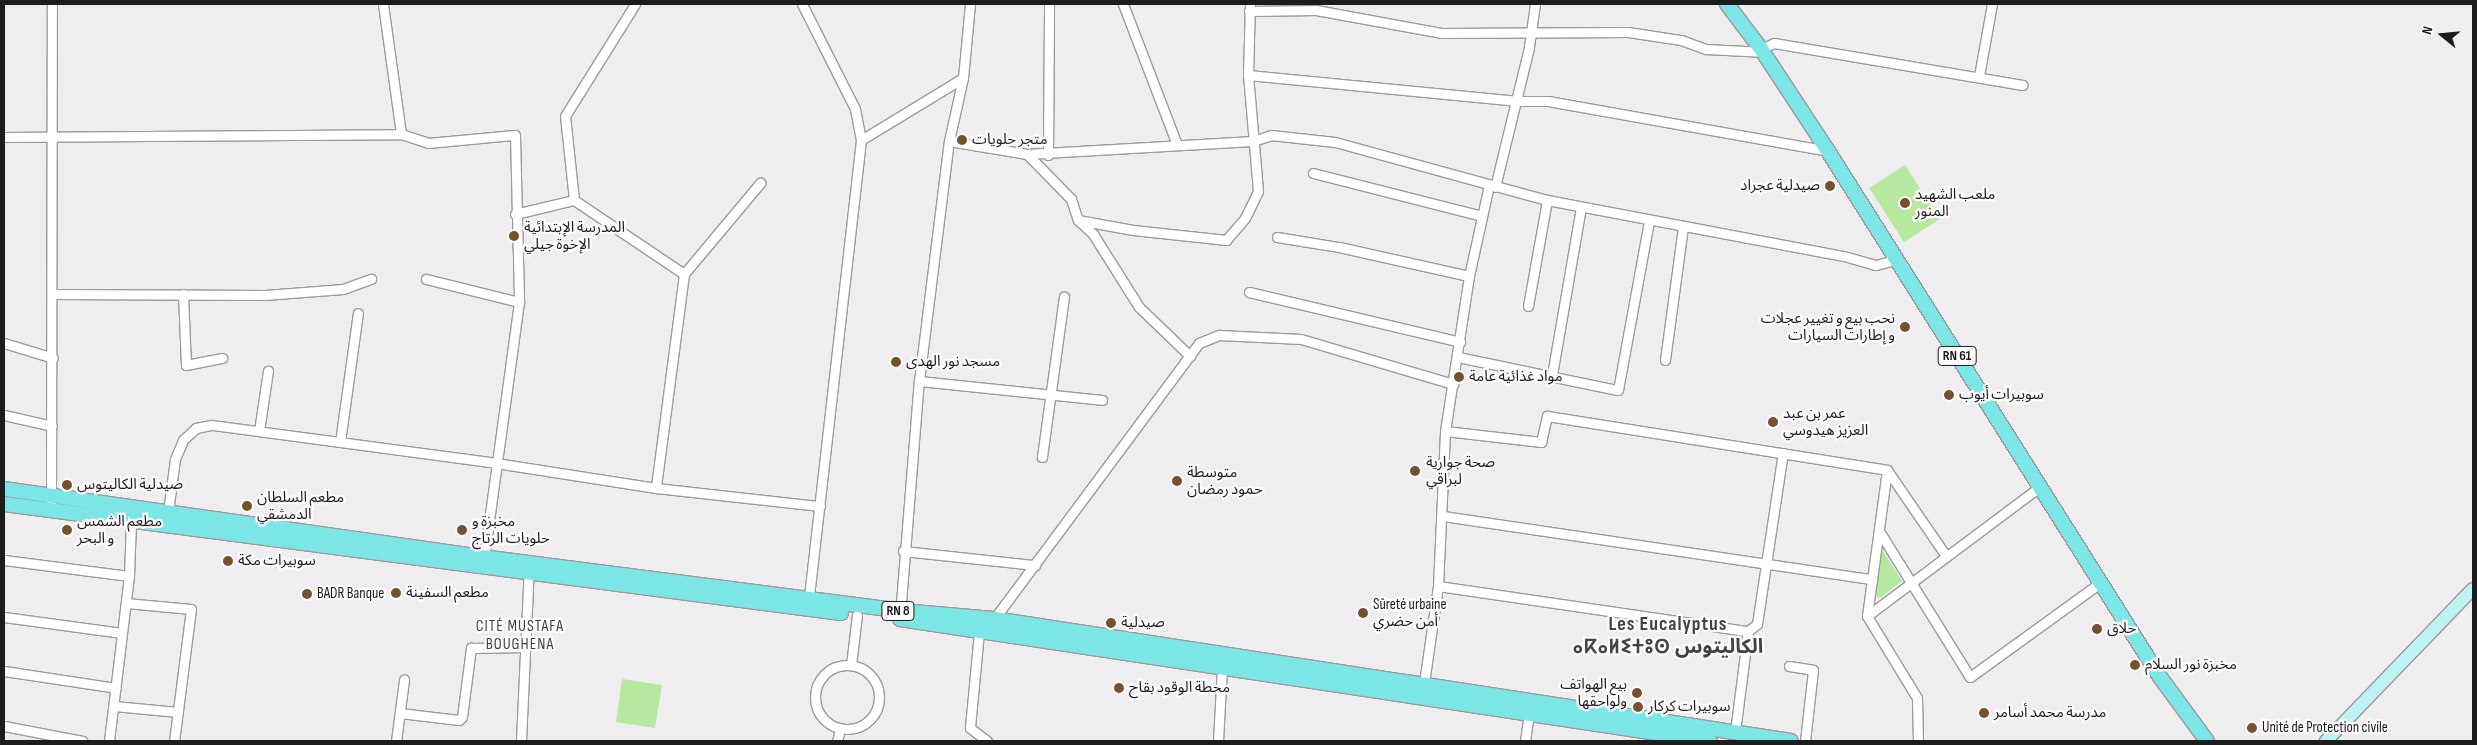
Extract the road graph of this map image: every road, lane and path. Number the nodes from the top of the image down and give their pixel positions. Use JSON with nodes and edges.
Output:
{"nodes":[{"id":1,"x":52,"y":4,"type":"edge"},
{"id":2,"x":382,"y":4,"type":"edge"},
{"id":3,"x":635,"y":4,"type":"edge"},
{"id":4,"x":802,"y":4,"type":"edge"},
{"id":5,"x":970,"y":4,"type":"edge"},
{"id":6,"x":1049,"y":4,"type":"edge"},
{"id":7,"x":1123,"y":4,"type":"edge"},
{"id":8,"x":1535,"y":4,"type":"edge"},
{"id":9,"x":1727,"y":4,"type":"edge"},
{"id":10,"x":1992,"y":4,"type":"edge"},
{"id":11,"x":1249,"y":7,"type":"edge"},
{"id":12,"x":1530,"y":32,"type":"junction"},
{"id":13,"x":1762,"y":50,"type":"junction"},
{"id":14,"x":1248,"y":75,"type":"junction"},
{"id":15,"x":1978,"y":76,"type":"junction"},
{"id":16,"x":963,"y":78,"type":"junction"},
{"id":17,"x":2022,"y":84,"type":"dead end"},
{"id":18,"x":1516,"y":101,"type":"junction"},
{"id":19,"x":401,"y":134,"type":"junction"},
{"id":20,"x":52,"y":136,"type":"junction"},
{"id":21,"x":4,"y":137,"type":"edge"},
{"id":22,"x":861,"y":140,"type":"junction"},
{"id":23,"x":949,"y":141,"type":"junction"},
{"id":24,"x":1253,"y":141,"type":"junction"},
{"id":25,"x":1177,"y":145,"type":"junction"},
{"id":26,"x":1828,"y":152,"type":"junction"},
{"id":27,"x":1027,"y":154,"type":"junction"},
{"id":28,"x":1048,"y":154,"type":"junction"},
{"id":29,"x":1313,"y":173,"type":"dead end"},
{"id":30,"x":760,"y":183,"type":"dead end"},
{"id":31,"x":1492,"y":186,"type":"junction"},
{"id":32,"x":574,"y":200,"type":"junction"},
{"id":33,"x":1547,"y":200,"type":"junction"},
{"id":34,"x":1581,"y":207,"type":"junction"},
{"id":35,"x":515,"y":214,"type":"junction"},
{"id":36,"x":1482,"y":216,"type":"junction"},
{"id":37,"x":1078,"y":220,"type":"junction"},
{"id":38,"x":1649,"y":221,"type":"junction"},
{"id":39,"x":1683,"y":226,"type":"junction"},
{"id":40,"x":1277,"y":237,"type":"dead end"},
{"id":41,"x":1895,"y":260,"type":"junction"},
{"id":42,"x":684,"y":274,"type":"junction"},
{"id":43,"x":1469,"y":276,"type":"junction"},
{"id":44,"x":371,"y":278,"type":"dead end"},
{"id":45,"x":426,"y":279,"type":"dead end"},
{"id":46,"x":1249,"y":292,"type":"dead end"},
{"id":47,"x":52,"y":294,"type":"junction"},
{"id":48,"x":183,"y":294,"type":"junction"},
{"id":49,"x":1064,"y":297,"type":"dead end"},
{"id":50,"x":520,"y":302,"type":"junction"},
{"id":51,"x":1528,"y":306,"type":"dead end"},
{"id":52,"x":358,"y":313,"type":"dead end"},
{"id":53,"x":1460,"y":342,"type":"junction"},
{"id":54,"x":4,"y":343,"type":"edge"},
{"id":55,"x":1190,"y":356,"type":"junction"},
{"id":56,"x":1458,"y":356,"type":"junction"},
{"id":57,"x":53,"y":358,"type":"junction"},
{"id":58,"x":222,"y":358,"type":"dead end"},
{"id":59,"x":1664,"y":360,"type":"dead end"},
{"id":60,"x":268,"y":371,"type":"dead end"},
{"id":61,"x":1552,"y":375,"type":"junction"},
{"id":62,"x":919,"y":381,"type":"junction"},
{"id":63,"x":1453,"y":384,"type":"junction"},
{"id":64,"x":1053,"y":396,"type":"junction"},
{"id":65,"x":1102,"y":400,"type":"dead end"},
{"id":66,"x":4,"y":415,"type":"edge"},
{"id":67,"x":52,"y":426,"type":"junction"},
{"id":68,"x":259,"y":431,"type":"junction"},
{"id":69,"x":1445,"y":431,"type":"junction"},
{"id":70,"x":340,"y":442,"type":"junction"},
{"id":71,"x":1783,"y":453,"type":"junction"},
{"id":72,"x":1042,"y":457,"type":"dead end"},
{"id":73,"x":496,"y":463,"type":"junction"},
{"id":74,"x":1887,"y":470,"type":"junction"},
{"id":75,"x":2040,"y":486,"type":"junction"},
{"id":76,"x":656,"y":488,"type":"junction"},
{"id":77,"x":4,"y":489,"type":"edge"},
{"id":78,"x":51,"y":503,"type":"junction"},
{"id":79,"x":4,"y":504,"type":"edge"},
{"id":80,"x":820,"y":506,"type":"junction"},
{"id":81,"x":4,"y":511,"type":"edge"},
{"id":82,"x":168,"y":512,"type":"junction"},
{"id":83,"x":1443,"y":516,"type":"junction"},
{"id":84,"x":132,"y":521,"type":"junction"},
{"id":85,"x":1878,"y":531,"type":"junction"},
{"id":86,"x":903,"y":551,"type":"junction"},
{"id":87,"x":1946,"y":556,"type":"junction"},
{"id":88,"x":484,"y":557,"type":"junction"},
{"id":89,"x":4,"y":560,"type":"edge"},
{"id":90,"x":1766,"y":562,"type":"junction"},
{"id":91,"x":1034,"y":565,"type":"junction"},
{"id":92,"x":529,"y":568,"type":"junction"},
{"id":93,"x":129,"y":576,"type":"junction"},
{"id":94,"x":1872,"y":579,"type":"junction"},
{"id":95,"x":2101,"y":582,"type":"junction"},
{"id":96,"x":1911,"y":583,"type":"junction"},
{"id":97,"x":1438,"y":586,"type":"junction"},
{"id":98,"x":2473,"y":589,"type":"edge"},
{"id":99,"x":809,"y":599,"type":"junction"},
{"id":100,"x":126,"y":602,"type":"junction"},
{"id":101,"x":857,"y":615,"type":"junction"},
{"id":102,"x":900,"y":615,"type":"junction"},
{"id":103,"x":1867,"y":616,"type":"junction"},
{"id":104,"x":4,"y":617,"type":"edge"},
{"id":105,"x":994,"y":619,"type":"junction"},
{"id":106,"x":1748,"y":631,"type":"junction"},
{"id":107,"x":122,"y":632,"type":"junction"},
{"id":108,"x":979,"y":632,"type":"junction"},
{"id":109,"x":524,"y":647,"type":"junction"},
{"id":110,"x":851,"y":665,"type":"junction"},
{"id":111,"x":1789,"y":666,"type":"dead end"},
{"id":112,"x":1222,"y":667,"type":"junction"},
{"id":113,"x":4,"y":671,"type":"edge"},
{"id":114,"x":404,"y":680,"type":"dead end"},
{"id":115,"x":116,"y":688,"type":"junction"},
{"id":116,"x":1423,"y":692,"type":"junction"},
{"id":117,"x":114,"y":706,"type":"junction"},
{"id":118,"x":2183,"y":711,"type":"junction"},
{"id":119,"x":178,"y":712,"type":"junction"},
{"id":120,"x":400,"y":714,"type":"junction"},
{"id":121,"x":1529,"y":714,"type":"junction"},
{"id":122,"x":4,"y":726,"type":"edge"},
{"id":123,"x":840,"y":730,"type":"junction"},
{"id":124,"x":1735,"y":732,"type":"junction"},
{"id":125,"x":2330,"y":737,"type":"edge"},
{"id":126,"x":83,"y":741,"type":"edge"},
{"id":127,"x":109,"y":741,"type":"edge"},
{"id":128,"x":174,"y":741,"type":"edge"},
{"id":129,"x":396,"y":741,"type":"edge"},
{"id":130,"x":521,"y":741,"type":"edge"},
{"id":131,"x":837,"y":741,"type":"edge"},
{"id":132,"x":988,"y":741,"type":"edge"},
{"id":133,"x":1218,"y":741,"type":"edge"},
{"id":134,"x":1525,"y":741,"type":"edge"},
{"id":135,"x":1710,"y":741,"type":"edge"},
{"id":136,"x":1791,"y":741,"type":"edge"},
{"id":137,"x":1806,"y":741,"type":"edge"},
{"id":138,"x":1918,"y":741,"type":"edge"},
{"id":139,"x":2198,"y":741,"type":"edge"},
{"id":140,"x":2207,"y":741,"type":"edge"},
{"id":141,"x":2321,"y":741,"type":"edge"}],
"edges":[{"from":1,"to":20,"type":"street"},
{"from":2,"to":19,"type":"street"},
{"from":3,"to":32,"type":"street"},
{"from":4,"to":22,"type":"street"},
{"from":5,"to":16,"type":"street"},
{"from":6,"to":28,"type":"street"},
{"from":7,"to":25,"type":"street"},
{"from":8,"to":12,"type":"street"},
{"from":9,"to":13,"type":"main road","number":"RN 61"},
{"from":10,"to":15,"type":"street"},
{"from":11,"to":12,"type":"street"},
{"from":11,"to":14,"type":"street"},
{"from":12,"to":13,"type":"street"},
{"from":12,"to":18,"type":"street"},
{"from":13,"to":15,"type":"street"},
{"from":13,"to":26,"type":"main road","number":"RN 61"},
{"from":14,"to":18,"type":"street"},
{"from":14,"to":24,"type":"street"},
{"from":15,"to":17,"type":"street"},
{"from":16,"to":22,"type":"street"},
{"from":16,"to":23,"type":"street"},
{"from":18,"to":26,"type":"street"},
{"from":18,"to":31,"type":"street"},
{"from":19,"to":20,"type":"street"},
{"from":19,"to":35,"type":"street"},
{"from":20,"to":21,"type":"street"},
{"from":20,"to":47,"type":"street"},
{"from":22,"to":80,"type":"street"},
{"from":23,"to":27,"type":"street"},
{"from":23,"to":62,"type":"street"},
{"from":24,"to":25,"type":"street"},
{"from":24,"to":31,"type":"street"},
{"from":24,"to":37,"type":"street"},
{"from":25,"to":28,"type":"street"},
{"from":26,"to":41,"type":"main road","number":"RN 61"},
{"from":27,"to":28,"type":"street"},
{"from":27,"to":37,"type":"street"},
{"from":29,"to":36,"type":"street"},
{"from":30,"to":42,"type":"street"},
{"from":31,"to":33,"type":"street"},
{"from":31,"to":36,"type":"street"},
{"from":32,"to":35,"type":"street"},
{"from":32,"to":42,"type":"street"},
{"from":33,"to":34,"type":"street"},
{"from":33,"to":51,"type":"street"},
{"from":34,"to":38,"type":"street"},
{"from":34,"to":61,"type":"street"},
{"from":35,"to":50,"type":"street"},
{"from":36,"to":43,"type":"street"},
{"from":37,"to":55,"type":"street"},
{"from":38,"to":39,"type":"street"},
{"from":38,"to":61,"type":"street"},
{"from":39,"to":41,"type":"street"},
{"from":39,"to":59,"type":"street"},
{"from":40,"to":43,"type":"street"},
{"from":41,"to":75,"type":"main road","number":"RN 61"},
{"from":42,"to":76,"type":"street"},
{"from":43,"to":53,"type":"street"},
{"from":44,"to":48,"type":"street"},
{"from":45,"to":50,"type":"street"},
{"from":46,"to":53,"type":"street"},
{"from":47,"to":48,"type":"street"},
{"from":47,"to":57,"type":"street"},
{"from":48,"to":58,"type":"street"},
{"from":49,"to":64,"type":"street"},
{"from":50,"to":73,"type":"street"},
{"from":52,"to":70,"type":"street"},
{"from":53,"to":56,"type":"street"},
{"from":54,"to":57,"type":"street"},
{"from":55,"to":63,"type":"street"},
{"from":55,"to":91,"type":"street"},
{"from":56,"to":61,"type":"street"},
{"from":56,"to":63,"type":"street"},
{"from":57,"to":67,"type":"street"},
{"from":60,"to":68,"type":"street"},
{"from":62,"to":64,"type":"street"},
{"from":62,"to":86,"type":"street"},
{"from":63,"to":69,"type":"street"},
{"from":64,"to":65,"type":"street"},
{"from":64,"to":72,"type":"street"},
{"from":66,"to":67,"type":"street"},
{"from":67,"to":78,"type":"street"},
{"from":68,"to":70,"type":"street"},
{"from":68,"to":82,"type":"street"},
{"from":69,"to":71,"type":"street"},
{"from":69,"to":83,"type":"street"},
{"from":70,"to":73,"type":"street"},
{"from":71,"to":74,"type":"street"},
{"from":71,"to":90,"type":"street"},
{"from":73,"to":76,"type":"street"},
{"from":73,"to":88,"type":"street"},
{"from":74,"to":85,"type":"street"},
{"from":74,"to":87,"type":"street"},
{"from":75,"to":87,"type":"street"},
{"from":75,"to":95,"type":"main road","number":"RN 61"},
{"from":76,"to":80,"type":"street"},
{"from":77,"to":78,"type":"main road","number":"RN 8"},
{"from":78,"to":79,"type":"main road","number":"RN 8"},
{"from":78,"to":82,"type":"main road","number":"RN 8"},
{"from":78,"to":84,"type":"main road","number":"RN 8"},
{"from":79,"to":81,"type":"street"},
{"from":80,"to":99,"type":"street"},
{"from":82,"to":88,"type":"main road","number":"RN 8"},
{"from":83,"to":90,"type":"street"},
{"from":83,"to":97,"type":"street"},
{"from":84,"to":92,"type":"main road","number":"RN 8"},
{"from":84,"to":93,"type":"street"},
{"from":85,"to":94,"type":"street"},
{"from":85,"to":96,"type":"street"},
{"from":86,"to":91,"type":"street"},
{"from":86,"to":102,"type":"street"},
{"from":87,"to":96,"type":"street"},
{"from":88,"to":92,"type":"main road","number":"RN 8"},
{"from":89,"to":93,"type":"street"},
{"from":90,"to":94,"type":"street"},
{"from":90,"to":106,"type":"street"},
{"from":91,"to":105,"type":"street"},
{"from":92,"to":99,"type":"main road","number":"RN 8"},
{"from":92,"to":101,"type":"main road","number":"RN 8"},
{"from":92,"to":109,"type":"street"},
{"from":93,"to":100,"type":"street"},
{"from":94,"to":103,"type":"street"},
{"from":95,"to":96,"type":"street"},
{"from":95,"to":118,"type":"main road","number":"RN 61"},
{"from":96,"to":103,"type":"street"},
{"from":97,"to":106,"type":"street"},
{"from":97,"to":116,"type":"street"},
{"from":98,"to":125,"type":"main road"},
{"from":99,"to":102,"type":"main road","number":"RN 8"},
{"from":100,"to":107,"type":"street"},
{"from":100,"to":119,"type":"street"},
{"from":101,"to":102,"type":"main road","number":"RN 8"},
{"from":101,"to":110,"type":"street"},
{"from":102,"to":105,"type":"main road","number":"RN 8"},
{"from":102,"to":108,"type":"main road","number":"RN 8"},
{"from":103,"to":138,"type":"street"},
{"from":104,"to":107,"type":"street"},
{"from":105,"to":116,"type":"main road","number":"RN 8"},
{"from":106,"to":124,"type":"street"},
{"from":107,"to":115,"type":"street"},
{"from":108,"to":112,"type":"main road","number":"RN 8"},
{"from":108,"to":132,"type":"street"},
{"from":109,"to":120,"type":"street"},
{"from":109,"to":130,"type":"street"},
{"from":110,"to":123,"type":"street"},
{"from":110,"to":123,"type":"street"},
{"from":111,"to":137,"type":"street"},
{"from":112,"to":116,"type":"main road","number":"RN 8"},
{"from":112,"to":133,"type":"street"},
{"from":113,"to":115,"type":"street"},
{"from":114,"to":120,"type":"street"},
{"from":115,"to":117,"type":"street"},
{"from":116,"to":121,"type":"main road","number":"RN 8"},
{"from":116,"to":124,"type":"main road","number":"RN 8"},
{"from":117,"to":119,"type":"street"},
{"from":117,"to":127,"type":"street"},
{"from":118,"to":139,"type":"main road","number":"RN 61"},
{"from":118,"to":140,"type":"main road","number":"RN 61"},
{"from":119,"to":128,"type":"street"},
{"from":120,"to":129,"type":"street"},
{"from":121,"to":134,"type":"street"},
{"from":121,"to":135,"type":"main road","number":"RN 8"},
{"from":122,"to":126,"type":"street"},
{"from":123,"to":131,"type":"street"},
{"from":124,"to":136,"type":"main road","number":"RN 8"},
{"from":125,"to":141,"type":"main road"}]}
